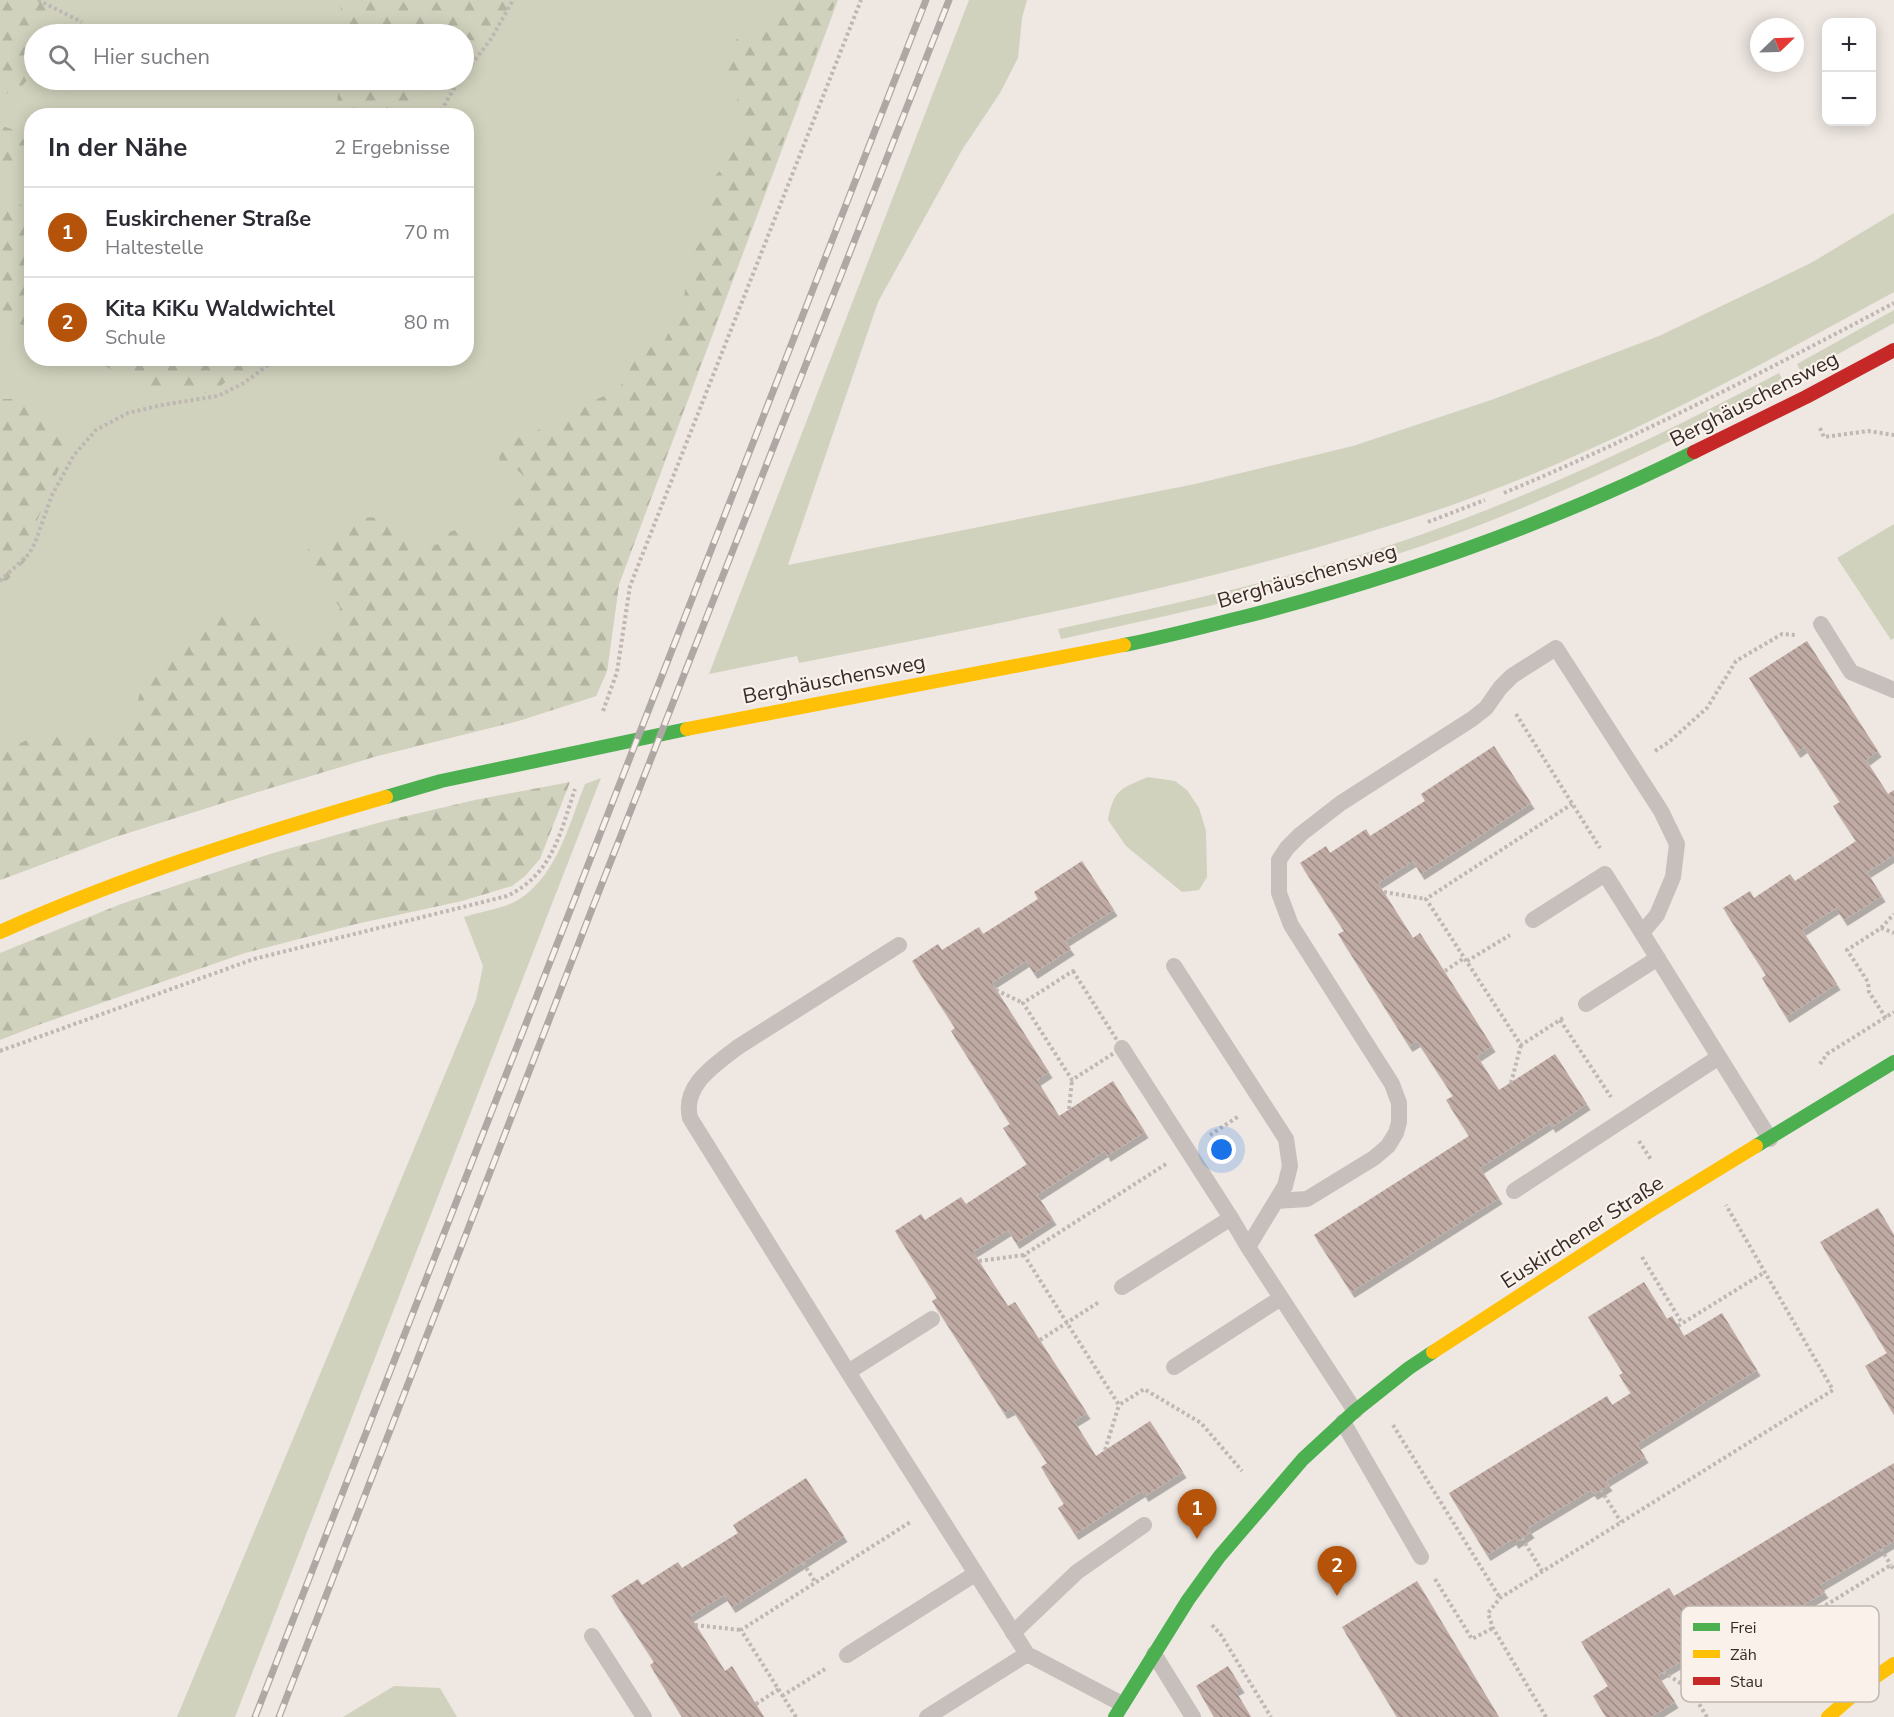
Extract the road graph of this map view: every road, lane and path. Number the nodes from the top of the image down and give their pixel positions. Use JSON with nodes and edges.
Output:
{"nodes":[{"id":1,"x":38,"y":0,"type":"edge"},
{"id":2,"x":513,"y":0,"type":"edge"},
{"id":3,"x":861,"y":0,"type":"edge"},
{"id":4,"x":82,"y":22,"type":"dead end"},
{"id":5,"x":474,"y":61,"type":"edge"},
{"id":6,"x":453,"y":90,"type":"edge"},
{"id":7,"x":443,"y":108,"type":"edge"},
{"id":8,"x":1894,"y":303,"type":"edge"},
{"id":9,"x":1894,"y":350,"type":"edge"},
{"id":10,"x":266,"y":366,"type":"edge"},
{"id":11,"x":1417,"y":526,"type":"dead end"},
{"id":12,"x":0,"y":581,"type":"edge"},
{"id":13,"x":1821,"y":624,"type":"joint"},
{"id":14,"x":1500,"y":688,"type":"junction"},
{"id":15,"x":1894,"y":690,"type":"edge"},
{"id":16,"x":601,"y":717,"type":"dead end"},
{"id":17,"x":1632,"y":767,"type":"junction"},
{"id":18,"x":577,"y":784,"type":"dead end"},
{"id":19,"x":1572,"y":804,"type":"junction"},
{"id":20,"x":1605,"y":874,"type":"junction"},
{"id":21,"x":1384,"y":892,"type":"dead end"},
{"id":22,"x":1426,"y":899,"type":"junction"},
{"id":23,"x":1894,"y":914,"type":"edge"},
{"id":24,"x":1533,"y":920,"type":"joint"},
{"id":25,"x":1881,"y":928,"type":"junction"},
{"id":26,"x":0,"y":932,"type":"edge"},
{"id":27,"x":1642,"y":933,"type":"junction"},
{"id":28,"x":1894,"y":933,"type":"edge"},
{"id":29,"x":899,"y":945,"type":"dead end"},
{"id":30,"x":1658,"y":958,"type":"junction"},
{"id":31,"x":1466,"y":959,"type":"junction"},
{"id":32,"x":1174,"y":966,"type":"dead end"},
{"id":33,"x":1444,"y":971,"type":"dead end"},
{"id":34,"x":996,"y":990,"type":"dead end"},
{"id":35,"x":1023,"y":1003,"type":"junction"},
{"id":36,"x":1586,"y":1004,"type":"joint"},
{"id":37,"x":1894,"y":1012,"type":"edge"},
{"id":38,"x":1886,"y":1017,"type":"junction"},
{"id":39,"x":1560,"y":1020,"type":"junction"},
{"id":40,"x":1521,"y":1045,"type":"junction"},
{"id":41,"x":1122,"y":1048,"type":"junction"},
{"id":42,"x":0,"y":1051,"type":"edge"},
{"id":43,"x":1827,"y":1054,"type":"dead end"},
{"id":44,"x":1719,"y":1057,"type":"junction"},
{"id":45,"x":1894,"y":1062,"type":"edge"},
{"id":46,"x":1072,"y":1080,"type":"junction"},
{"id":47,"x":1512,"y":1083,"type":"dead end"},
{"id":48,"x":1069,"y":1109,"type":"dead end"},
{"id":49,"x":1625,"y":1119,"type":"junction"},
{"id":50,"x":1221,"y":1128,"type":"dead end"},
{"id":51,"x":1216,"y":1131,"type":"dead end"},
{"id":52,"x":1770,"y":1139,"type":"junction"},
{"id":53,"x":1652,"y":1161,"type":"dead end"},
{"id":54,"x":1709,"y":1176,"type":"junction"},
{"id":55,"x":1514,"y":1191,"type":"dead end"},
{"id":56,"x":1276,"y":1201,"type":"junction"},
{"id":57,"x":1231,"y":1218,"type":"junction"},
{"id":58,"x":1248,"y":1247,"type":"junction"},
{"id":59,"x":1639,"y":1251,"type":"dead end"},
{"id":60,"x":1024,"y":1255,"type":"dead end"},
{"id":61,"x":979,"y":1261,"type":"dead end"},
{"id":62,"x":1765,"y":1272,"type":"junction"},
{"id":63,"x":1122,"y":1287,"type":"joint"},
{"id":64,"x":1281,"y":1298,"type":"junction"},
{"id":65,"x":932,"y":1319,"type":"dead end"},
{"id":66,"x":1040,"y":1340,"type":"dead end"},
{"id":67,"x":1174,"y":1367,"type":"dead end"},
{"id":68,"x":848,"y":1372,"type":"junction"},
{"id":69,"x":1375,"y":1395,"type":"junction"},
{"id":70,"x":1119,"y":1405,"type":"dead end"},
{"id":71,"x":1349,"y":1417,"type":"junction"},
{"id":72,"x":1105,"y":1450,"type":"dead end"},
{"id":73,"x":1600,"y":1490,"type":"dead end"},
{"id":74,"x":933,"y":1508,"type":"junction"},
{"id":75,"x":1620,"y":1522,"type":"junction"},
{"id":76,"x":1144,"y":1525,"type":"dead end"},
{"id":77,"x":1522,"y":1538,"type":"dead end"},
{"id":78,"x":1881,"y":1549,"type":"dead end"},
{"id":79,"x":1421,"y":1557,"type":"joint"},
{"id":80,"x":803,"y":1563,"type":"dead end"},
{"id":81,"x":1893,"y":1568,"type":"edge"},
{"id":82,"x":1542,"y":1571,"type":"junction"},
{"id":83,"x":975,"y":1574,"type":"junction"},
{"id":84,"x":816,"y":1583,"type":"junction"},
{"id":85,"x":1500,"y":1598,"type":"junction"},
{"id":86,"x":1188,"y":1600,"type":"junction"},
{"id":87,"x":1827,"y":1606,"type":"edge"},
{"id":88,"x":695,"y":1625,"type":"dead end"},
{"id":89,"x":1493,"y":1628,"type":"junction"},
{"id":90,"x":741,"y":1630,"type":"junction"},
{"id":91,"x":1013,"y":1633,"type":"junction"},
{"id":92,"x":592,"y":1636,"type":"dead end"},
{"id":93,"x":1027,"y":1654,"type":"junction"},
{"id":94,"x":1154,"y":1654,"type":"junction"},
{"id":95,"x":847,"y":1655,"type":"joint"},
{"id":96,"x":1894,"y":1664,"type":"edge"},
{"id":97,"x":1663,"y":1672,"type":"dead end"},
{"id":98,"x":1879,"y":1674,"type":"edge"},
{"id":99,"x":1681,"y":1683,"type":"edge"},
{"id":100,"x":779,"y":1689,"type":"junction"},
{"id":101,"x":782,"y":1696,"type":"junction"},
{"id":102,"x":1698,"y":1702,"type":"edge"},
{"id":103,"x":1845,"y":1702,"type":"edge"},
{"id":104,"x":756,"y":1704,"type":"dead end"},
{"id":105,"x":1118,"y":1711,"type":"edge"},
{"id":106,"x":644,"y":1717,"type":"edge"},
{"id":107,"x":795,"y":1717,"type":"edge"},
{"id":108,"x":927,"y":1717,"type":"edge"},
{"id":109,"x":1193,"y":1717,"type":"edge"},
{"id":110,"x":1270,"y":1717,"type":"edge"},
{"id":111,"x":1546,"y":1717,"type":"edge"},
{"id":112,"x":1707,"y":1717,"type":"edge"},
{"id":113,"x":1828,"y":1717,"type":"edge"}],
"edges":[{"from":1,"to":4,"type":"path"},
{"from":2,"to":5,"type":"path"},
{"from":3,"to":16,"type":"path"},
{"from":6,"to":7,"type":"path"},
{"from":8,"to":11,"type":"path"},
{"from":9,"to":26,"type":"main road","name":"Berghäuschensweg"},
{"from":10,"to":12,"type":"path"},
{"from":13,"to":15,"type":"lane"},
{"from":13,"to":17,"type":"path"},
{"from":14,"to":17,"type":"lane"},
{"from":14,"to":19,"type":"path"},
{"from":14,"to":56,"type":"lane"},
{"from":17,"to":27,"type":"lane"},
{"from":18,"to":42,"type":"path"},
{"from":19,"to":20,"type":"path"},
{"from":19,"to":22,"type":"path"},
{"from":20,"to":24,"type":"lane"},
{"from":20,"to":27,"type":"lane"},
{"from":21,"to":22,"type":"path"},
{"from":22,"to":31,"type":"path"},
{"from":23,"to":25,"type":"path"},
{"from":24,"to":31,"type":"path"},
{"from":25,"to":28,"type":"path"},
{"from":25,"to":38,"type":"path"},
{"from":27,"to":30,"type":"lane"},
{"from":29,"to":68,"type":"lane"},
{"from":30,"to":36,"type":"lane"},
{"from":30,"to":44,"type":"lane"},
{"from":31,"to":33,"type":"path"},
{"from":31,"to":40,"type":"path"},
{"from":32,"to":56,"type":"lane"},
{"from":34,"to":35,"type":"path"},
{"from":35,"to":41,"type":"path"},
{"from":35,"to":46,"type":"path"},
{"from":36,"to":39,"type":"path"},
{"from":37,"to":38,"type":"path"},
{"from":38,"to":43,"type":"path"},
{"from":39,"to":40,"type":"path"},
{"from":39,"to":49,"type":"path"},
{"from":40,"to":47,"type":"path"},
{"from":41,"to":46,"type":"path"},
{"from":41,"to":57,"type":"lane"},
{"from":44,"to":49,"type":"lane"},
{"from":44,"to":52,"type":"lane"},
{"from":45,"to":52,"type":"main road","name":"Euskirchener Straße"},
{"from":46,"to":48,"type":"path"},
{"from":49,"to":53,"type":"path"},
{"from":49,"to":55,"type":"lane"},
{"from":50,"to":51,"type":"path"},
{"from":52,"to":54,"type":"main road","name":"Euskirchener Straße"},
{"from":54,"to":62,"type":"path"},
{"from":54,"to":69,"type":"main road","name":"Euskirchener Straße"},
{"from":56,"to":58,"type":"lane"},
{"from":57,"to":58,"type":"lane"},
{"from":57,"to":63,"type":"lane"},
{"from":58,"to":64,"type":"lane"},
{"from":59,"to":62,"type":"path"},
{"from":60,"to":61,"type":"path"},
{"from":62,"to":75,"type":"path"},
{"from":63,"to":66,"type":"path"},
{"from":64,"to":67,"type":"lane"},
{"from":64,"to":71,"type":"lane"},
{"from":65,"to":68,"type":"lane"},
{"from":68,"to":74,"type":"lane"},
{"from":69,"to":71,"type":"main road","name":"Euskirchener Straße"},
{"from":69,"to":85,"type":"path"},
{"from":70,"to":72,"type":"path"},
{"from":71,"to":79,"type":"lane"},
{"from":71,"to":86,"type":"main road","name":"Euskirchener Straße"},
{"from":73,"to":75,"type":"path"},
{"from":74,"to":83,"type":"lane"},
{"from":74,"to":84,"type":"path"},
{"from":75,"to":82,"type":"path"},
{"from":76,"to":91,"type":"lane"},
{"from":77,"to":82,"type":"path"},
{"from":78,"to":81,"type":"path"},
{"from":79,"to":89,"type":"path"},
{"from":80,"to":84,"type":"path"},
{"from":81,"to":87,"type":"path"},
{"from":82,"to":85,"type":"path"},
{"from":83,"to":91,"type":"lane"},
{"from":83,"to":95,"type":"lane"},
{"from":84,"to":90,"type":"path"},
{"from":85,"to":89,"type":"path"},
{"from":86,"to":94,"type":"main road","name":"Euskirchener Straße"},
{"from":86,"to":110,"type":"path"},
{"from":88,"to":90,"type":"path"},
{"from":89,"to":111,"type":"path"},
{"from":90,"to":100,"type":"path"},
{"from":91,"to":93,"type":"lane"},
{"from":92,"to":106,"type":"lane"},
{"from":93,"to":105,"type":"lane"},
{"from":93,"to":108,"type":"lane"},
{"from":94,"to":105,"type":"main road","name":"Euskirchener Straße"},
{"from":94,"to":109,"type":"lane"},
{"from":95,"to":101,"type":"path"},
{"from":96,"to":98,"type":"main road"},
{"from":97,"to":99,"type":"path"},
{"from":100,"to":101,"type":"path"},
{"from":100,"to":104,"type":"path"},
{"from":101,"to":107,"type":"path"},
{"from":102,"to":112,"type":"path"},
{"from":103,"to":113,"type":"main road"}]}
